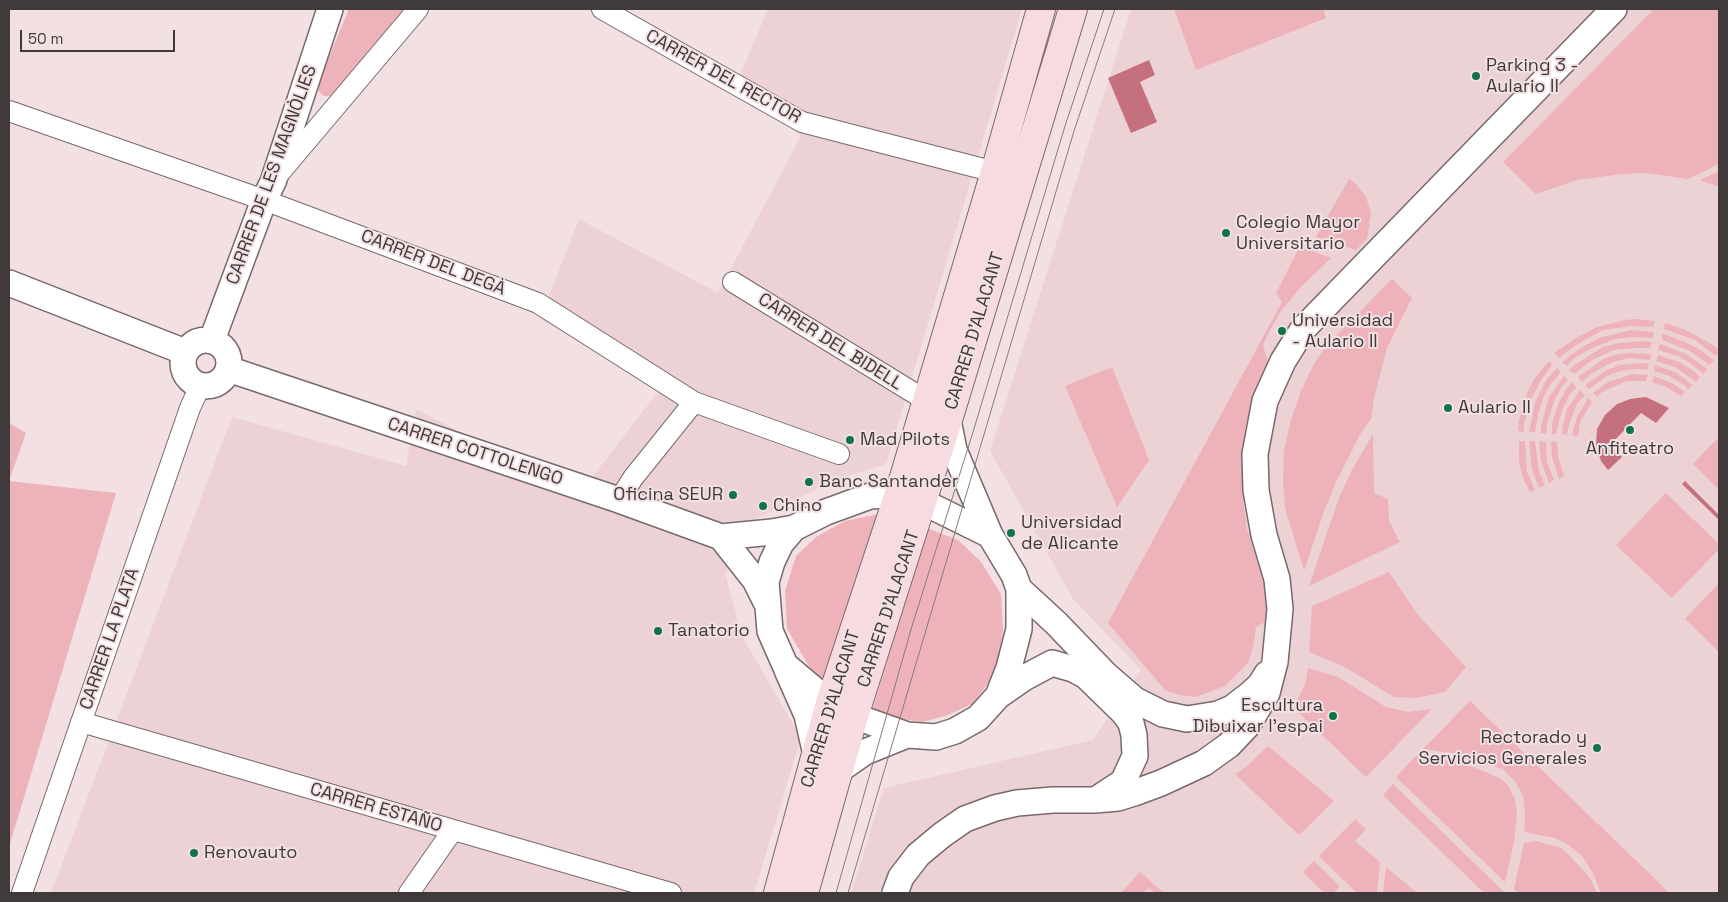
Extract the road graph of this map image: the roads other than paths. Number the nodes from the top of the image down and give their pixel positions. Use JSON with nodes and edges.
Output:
{"nodes":[{"id":1,"x":330,"y":9,"type":"edge"},
{"id":2,"x":418,"y":9,"type":"edge"},
{"id":3,"x":602,"y":9,"type":"edge"},
{"id":4,"x":1041,"y":9,"type":"edge"},
{"id":5,"x":1073,"y":9,"type":"edge"},
{"id":6,"x":1614,"y":9,"type":"edge"},
{"id":7,"x":9,"y":111,"type":"edge"},
{"id":8,"x":995,"y":172,"type":"junction"},
{"id":9,"x":268,"y":191,"type":"junction"},
{"id":10,"x":733,"y":282,"type":"dead end"},
{"id":11,"x":9,"y":283,"type":"edge"},
{"id":12,"x":212,"y":340,"type":"junction"},
{"id":13,"x":185,"y":352,"type":"junction"},
{"id":14,"x":228,"y":369,"type":"junction"},
{"id":15,"x":200,"y":386,"type":"junction"},
{"id":16,"x":927,"y":401,"type":"junction"},
{"id":17,"x":694,"y":402,"type":"junction"},
{"id":18,"x":948,"y":420,"type":"junction"},
{"id":19,"x":839,"y":454,"type":"dead end"},
{"id":20,"x":911,"y":498,"type":"junction"},
{"id":21,"x":619,"y":500,"type":"junction"},
{"id":22,"x":794,"y":528,"type":"junction"},
{"id":23,"x":990,"y":535,"type":"junction"},
{"id":24,"x":721,"y":537,"type":"junction"},
{"id":25,"x":1019,"y":589,"type":"junction"},
{"id":26,"x":766,"y":602,"type":"junction"},
{"id":27,"x":1275,"y":662,"type":"junction"},
{"id":28,"x":785,"y":665,"type":"junction"},
{"id":29,"x":998,"y":696,"type":"junction"},
{"id":30,"x":830,"y":703,"type":"junction"},
{"id":31,"x":854,"y":716,"type":"junction"},
{"id":32,"x":81,"y":722,"type":"junction"},
{"id":33,"x":907,"y":736,"type":"junction"},
{"id":34,"x":816,"y":755,"type":"junction"},
{"id":35,"x":839,"y":770,"type":"junction"},
{"id":36,"x":1095,"y":800,"type":"junction"},
{"id":37,"x":453,"y":830,"type":"junction"},
{"id":38,"x":22,"y":893,"type":"edge"},
{"id":39,"x":409,"y":893,"type":"edge"},
{"id":40,"x":671,"y":893,"type":"edge"},
{"id":41,"x":778,"y":893,"type":"edge"},
{"id":42,"x":804,"y":893,"type":"edge"},
{"id":43,"x":895,"y":893,"type":"edge"}],
"edges":[{"from":1,"to":9,"type":"street","name":"CARRER DE LES MAGNÒLIES"},
{"from":2,"to":9,"type":"street"},
{"from":3,"to":8,"type":"street","name":"CARRER DEL RECTOR"},
{"from":4,"to":8,"type":"main road","name":"CARRER D'ALACANT"},
{"from":5,"to":18,"type":"main road","name":"CARRER D'ALACANT"},
{"from":6,"to":27,"type":"street"},
{"from":7,"to":9,"type":"street","name":"CARRER DEL DEGÀ"},
{"from":8,"to":16,"type":"main road","name":"CARRER D'ALACANT"},
{"from":9,"to":12,"type":"street","name":"CARRER DE LES MAGNÒLIES"},
{"from":9,"to":17,"type":"street","name":"CARRER DEL DEGÀ"},
{"from":10,"to":16,"type":"street","name":"CARRER DEL BIDELL"},
{"from":11,"to":13,"type":"street"},
{"from":12,"to":13,"type":"street"},
{"from":12,"to":14,"type":"street"},
{"from":13,"to":15,"type":"street"},
{"from":14,"to":15,"type":"street"},
{"from":14,"to":21,"type":"street","name":"CARRER COTTOLENGO"},
{"from":15,"to":32,"type":"street","name":"CARRER LA PLATA"},
{"from":16,"to":20,"type":"main road","name":"CARRER D'ALACANT"},
{"from":17,"to":19,"type":"street","name":"CARRER DEL DEGÀ"},
{"from":17,"to":21,"type":"street"},
{"from":18,"to":20,"type":"main road","name":"CARRER D’ALACANT"},
{"from":18,"to":23,"type":"street","name":"CARRER D'ALACANT"},
{"from":20,"to":22,"type":"street"},
{"from":20,"to":23,"type":"street"},
{"from":20,"to":30,"type":"main road","name":"CARRER D'ALACANT"},
{"from":20,"to":31,"type":"main road","name":"CARRER D’ALACANT"},
{"from":21,"to":24,"type":"street","name":"CARRER COTTOLENGO"},
{"from":22,"to":24,"type":"street"},
{"from":22,"to":26,"type":"street"},
{"from":23,"to":25,"type":"street","name":"CARRER D'ALACANT"},
{"from":24,"to":26,"type":"street"},
{"from":25,"to":27,"type":"street"},
{"from":25,"to":29,"type":"street","name":"CARRER D'ALACANT"},
{"from":26,"to":28,"type":"street"},
{"from":27,"to":36,"type":"street"},
{"from":28,"to":30,"type":"street"},
{"from":28,"to":34,"type":"street"},
{"from":29,"to":33,"type":"street","name":"CARRER D'ALACANT"},
{"from":29,"to":36,"type":"street"},
{"from":30,"to":31,"type":"street"},
{"from":30,"to":34,"type":"main road","name":"CARRER D'ALACANT"},
{"from":31,"to":33,"type":"street"},
{"from":31,"to":35,"type":"main road","name":"CARRER D’ALACANT"},
{"from":32,"to":37,"type":"street","name":"CARRER ESTAÑO"},
{"from":32,"to":38,"type":"street","name":"CARRER LA PLATA"},
{"from":33,"to":35,"type":"street","name":"CARRER D'ALACANT"},
{"from":34,"to":41,"type":"main road","name":"CARRER D'ALACANT"},
{"from":35,"to":42,"type":"main road","name":"CARRER D'ALACANT"},
{"from":36,"to":43,"type":"street"},
{"from":37,"to":39,"type":"street"},
{"from":37,"to":40,"type":"street","name":"CARRER ESTAÑO"}]}
